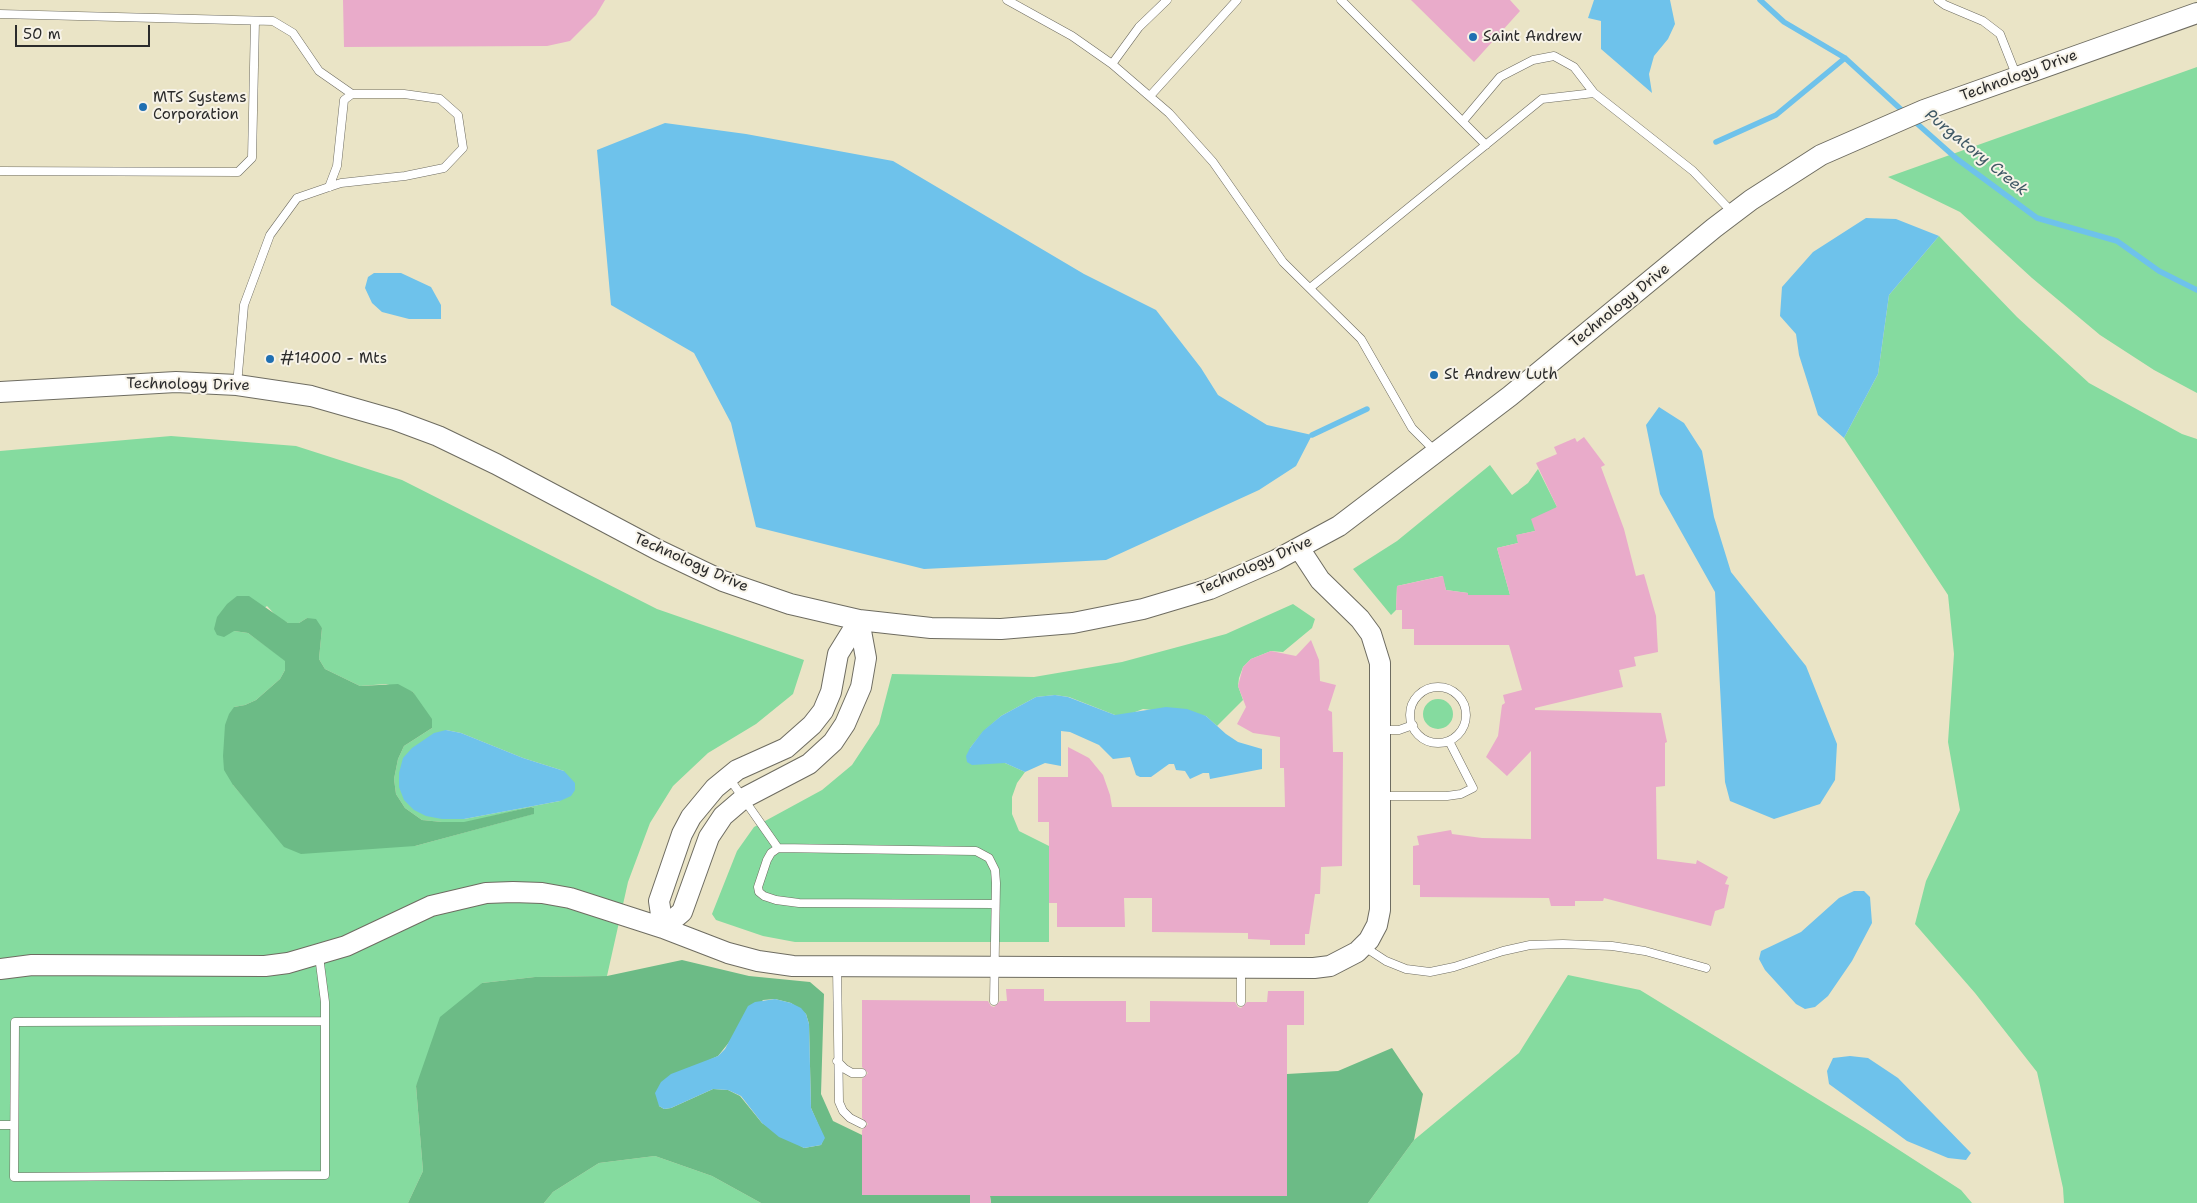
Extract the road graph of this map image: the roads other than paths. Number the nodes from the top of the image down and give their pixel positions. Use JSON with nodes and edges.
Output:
{"nodes":[{"id":1,"x":1008,"y":0,"type":"edge"},
{"id":2,"x":1167,"y":0,"type":"edge"},
{"id":3,"x":1237,"y":0,"type":"edge"},
{"id":4,"x":1341,"y":0,"type":"edge"},
{"id":5,"x":1938,"y":0,"type":"edge"},
{"id":6,"x":2197,"y":13,"type":"edge"},
{"id":7,"x":0,"y":14,"type":"edge"},
{"id":8,"x":255,"y":21,"type":"junction"},
{"id":9,"x":1112,"y":64,"type":"junction"},
{"id":10,"x":2017,"y":77,"type":"junction"},
{"id":11,"x":1594,"y":93,"type":"junction"},
{"id":12,"x":352,"y":94,"type":"junction"},
{"id":13,"x":1150,"y":96,"type":"junction"},
{"id":14,"x":1463,"y":121,"type":"junction"},
{"id":15,"x":1486,"y":145,"type":"junction"},
{"id":16,"x":0,"y":171,"type":"edge"},
{"id":17,"x":329,"y":187,"type":"junction"},
{"id":18,"x":1733,"y":214,"type":"junction"},
{"id":19,"x":1310,"y":288,"type":"junction"},
{"id":20,"x":237,"y":385,"type":"junction"},
{"id":21,"x":0,"y":392,"type":"edge"},
{"id":22,"x":1437,"y":453,"type":"junction"},
{"id":23,"x":1299,"y":548,"type":"junction"},
{"id":24,"x":859,"y":620,"type":"junction"},
{"id":25,"x":1412,"y":725,"type":"junction"},
{"id":26,"x":1380,"y":730,"type":"junction"},
{"id":27,"x":1449,"y":740,"type":"junction"},
{"id":28,"x":728,"y":777,"type":"junction"},
{"id":29,"x":1379,"y":796,"type":"junction"},
{"id":30,"x":744,"y":798,"type":"junction"},
{"id":31,"x":778,"y":848,"type":"junction"},
{"id":32,"x":995,"y":904,"type":"junction"},
{"id":33,"x":663,"y":928,"type":"junction"},
{"id":34,"x":1363,"y":946,"type":"junction"},
{"id":35,"x":319,"y":955,"type":"junction"},
{"id":36,"x":837,"y":967,"type":"junction"},
{"id":37,"x":994,"y":967,"type":"junction"},
{"id":38,"x":1241,"y":968,"type":"junction"},
{"id":39,"x":1706,"y":968,"type":"dead end"},
{"id":40,"x":0,"y":969,"type":"edge"},
{"id":41,"x":994,"y":1001,"type":"dead end"},
{"id":42,"x":1241,"y":1002,"type":"dead end"},
{"id":43,"x":326,"y":1021,"type":"junction"},
{"id":44,"x":837,"y":1061,"type":"junction"},
{"id":45,"x":862,"y":1073,"type":"dead end"},
{"id":46,"x":862,"y":1124,"type":"dead end"},
{"id":47,"x":0,"y":1125,"type":"edge"},
{"id":48,"x":14,"y":1125,"type":"junction"}],
"edges":[{"from":1,"to":9,"type":"lane"},
{"from":2,"to":9,"type":"lane"},
{"from":3,"to":13,"type":"lane"},
{"from":4,"to":14,"type":"lane"},
{"from":5,"to":10,"type":"lane"},
{"from":6,"to":10,"type":"street","name":"Technology Drive"},
{"from":7,"to":8,"type":"lane"},
{"from":8,"to":12,"type":"lane"},
{"from":8,"to":16,"type":"lane"},
{"from":9,"to":13,"type":"lane"},
{"from":10,"to":18,"type":"street","name":"Technology Drive"},
{"from":11,"to":14,"type":"lane"},
{"from":11,"to":15,"type":"lane"},
{"from":11,"to":18,"type":"lane"},
{"from":12,"to":17,"type":"lane"},
{"from":12,"to":17,"type":"lane"},
{"from":13,"to":19,"type":"lane"},
{"from":14,"to":15,"type":"lane"},
{"from":15,"to":19,"type":"lane"},
{"from":17,"to":20,"type":"lane"},
{"from":18,"to":22,"type":"street","name":"Technology Drive"},
{"from":19,"to":22,"type":"lane"},
{"from":20,"to":21,"type":"street","name":"Technology Drive"},
{"from":20,"to":24,"type":"street","name":"Technology Drive"},
{"from":22,"to":23,"type":"street","name":"Technology Drive"},
{"from":23,"to":24,"type":"street","name":"Technology Drive"},
{"from":23,"to":26,"type":"street"},
{"from":24,"to":28,"type":"street"},
{"from":24,"to":30,"type":"street"},
{"from":25,"to":26,"type":"lane"},
{"from":25,"to":27,"type":"lane"},
{"from":25,"to":27,"type":"lane"},
{"from":26,"to":29,"type":"street"},
{"from":27,"to":29,"type":"lane"},
{"from":28,"to":30,"type":"lane"},
{"from":28,"to":33,"type":"street"},
{"from":29,"to":34,"type":"street"},
{"from":30,"to":31,"type":"lane"},
{"from":30,"to":33,"type":"street"},
{"from":31,"to":32,"type":"lane"},
{"from":31,"to":32,"type":"lane"},
{"from":32,"to":37,"type":"lane"},
{"from":33,"to":35,"type":"street"},
{"from":33,"to":36,"type":"street"},
{"from":34,"to":38,"type":"street"},
{"from":34,"to":39,"type":"lane"},
{"from":35,"to":40,"type":"street"},
{"from":35,"to":43,"type":"lane"},
{"from":36,"to":37,"type":"street"},
{"from":36,"to":44,"type":"lane"},
{"from":37,"to":38,"type":"street"},
{"from":37,"to":41,"type":"lane"},
{"from":38,"to":42,"type":"lane"},
{"from":43,"to":48,"type":"lane"},
{"from":43,"to":48,"type":"lane"},
{"from":44,"to":45,"type":"lane"},
{"from":44,"to":46,"type":"lane"},
{"from":47,"to":48,"type":"lane"}]}
